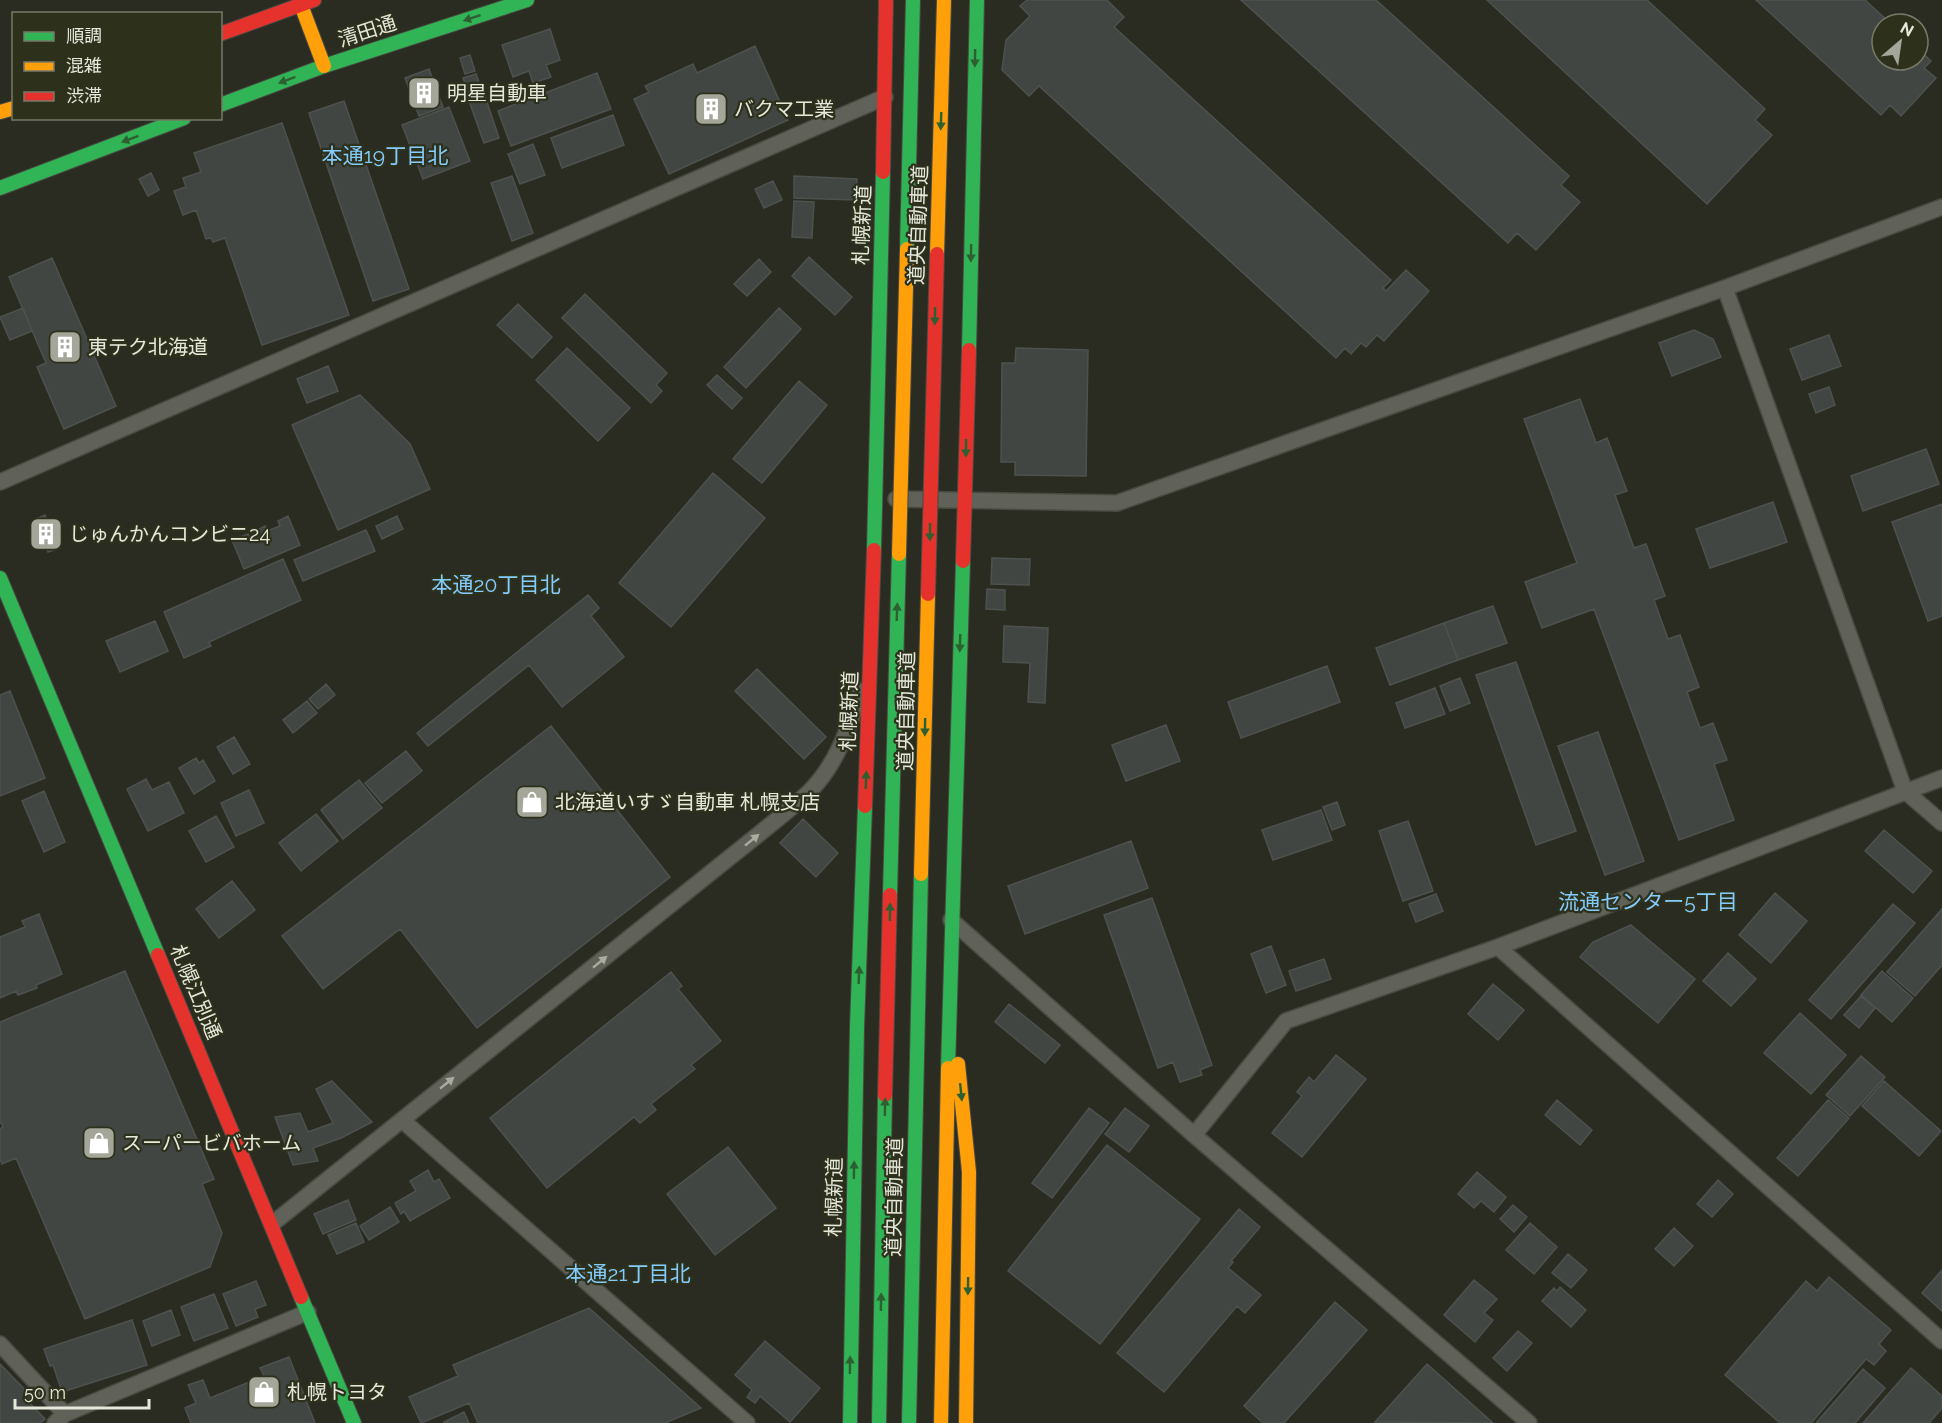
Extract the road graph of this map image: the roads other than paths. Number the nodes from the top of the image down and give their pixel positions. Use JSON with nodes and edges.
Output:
{"nodes":[{"id":1,"x":314,"y":0,"type":"edge"},
{"id":2,"x":528,"y":0,"type":"edge"},
{"id":3,"x":886,"y":0,"type":"edge"},
{"id":4,"x":913,"y":0,"type":"edge"},
{"id":5,"x":945,"y":0,"type":"edge"},
{"id":6,"x":977,"y":0,"type":"edge"},
{"id":7,"x":301,"y":5,"type":"junction"},
{"id":8,"x":222,"y":33,"type":"edge"},
{"id":9,"x":324,"y":66,"type":"junction"},
{"id":10,"x":885,"y":97,"type":"junction"},
{"id":11,"x":222,"y":104,"type":"edge"},
{"id":12,"x":179,"y":120,"type":"edge"},
{"id":13,"x":0,"y":188,"type":"edge"},
{"id":14,"x":1942,"y":207,"type":"edge"},
{"id":15,"x":1725,"y":288,"type":"junction"},
{"id":16,"x":0,"y":482,"type":"edge"},
{"id":17,"x":876,"y":498,"type":"junction"},
{"id":18,"x":965,"y":501,"type":"junction"},
{"id":19,"x":0,"y":578,"type":"edge"},
{"id":20,"x":870,"y":668,"type":"junction"},
{"id":21,"x":1942,"y":778,"type":"edge"},
{"id":22,"x":1905,"y":791,"type":"junction"},
{"id":23,"x":1942,"y":823,"type":"edge"},
{"id":24,"x":951,"y":920,"type":"junction"},
{"id":25,"x":1498,"y":946,"type":"junction"},
{"id":26,"x":951,"y":992,"type":"junction"},
{"id":27,"x":402,"y":1120,"type":"junction"},
{"id":28,"x":1194,"y":1135,"type":"junction"},
{"id":29,"x":272,"y":1224,"type":"junction"},
{"id":30,"x":308,"y":1312,"type":"junction"},
{"id":31,"x":1942,"y":1341,"type":"edge"},
{"id":32,"x":0,"y":1344,"type":"edge"},
{"id":33,"x":60,"y":1419,"type":"edge"},
{"id":34,"x":354,"y":1423,"type":"edge"},
{"id":35,"x":747,"y":1423,"type":"edge"},
{"id":36,"x":850,"y":1423,"type":"edge"},
{"id":37,"x":879,"y":1423,"type":"edge"},
{"id":38,"x":909,"y":1423,"type":"edge"},
{"id":39,"x":941,"y":1423,"type":"edge"},
{"id":40,"x":966,"y":1423,"type":"edge"},
{"id":41,"x":1529,"y":1423,"type":"edge"}],
"edges":[{"from":1,"to":7,"type":"main road"},
{"from":2,"to":9,"type":"main road","name":"清田通","one_way":true},
{"from":3,"to":10,"type":"main road","name":"札幌新道"},
{"from":37,"to":4,"type":"main road","name":"道央自動車道","one_way":true,"bridge":true},
{"from":5,"to":38,"type":"main road","name":"道央自動車道","one_way":true,"bridge":true},
{"from":6,"to":18,"type":"main road","one_way":true},
{"from":7,"to":8,"type":"main road"},
{"from":7,"to":9,"type":"main road"},
{"from":9,"to":11,"type":"main road","name":"清田通","one_way":true},
{"from":10,"to":16,"type":"street"},
{"from":10,"to":17,"type":"main road","name":"札幌新道"},
{"from":12,"to":13,"type":"main road","one_way":true},
{"from":14,"to":15,"type":"street"},
{"from":15,"to":18,"type":"street"},
{"from":15,"to":22,"type":"street"},
{"from":17,"to":18,"type":"street"},
{"from":17,"to":20,"type":"main road","name":"札幌新道"},
{"from":18,"to":24,"type":"main road","one_way":true},
{"from":19,"to":29,"type":"main road","name":"札幌江別通"},
{"from":27,"to":20,"type":"street","one_way":true},
{"from":36,"to":20,"type":"main road","name":"札幌新道","one_way":true},
{"from":21,"to":22,"type":"street"},
{"from":22,"to":23,"type":"street"},
{"from":22,"to":25,"type":"street"},
{"from":24,"to":26,"type":"main road"},
{"from":24,"to":28,"type":"street"},
{"from":25,"to":28,"type":"street"},
{"from":25,"to":31,"type":"street"},
{"from":26,"to":39,"type":"main road"},
{"from":26,"to":40,"type":"main road","one_way":true},
{"from":27,"to":29,"type":"street"},
{"from":27,"to":35,"type":"street"},
{"from":28,"to":41,"type":"street"},
{"from":29,"to":30,"type":"main road","name":"札幌江別通"},
{"from":30,"to":33,"type":"street"},
{"from":30,"to":34,"type":"main road","name":"札幌江別通"},
{"from":32,"to":33,"type":"street"}]}
